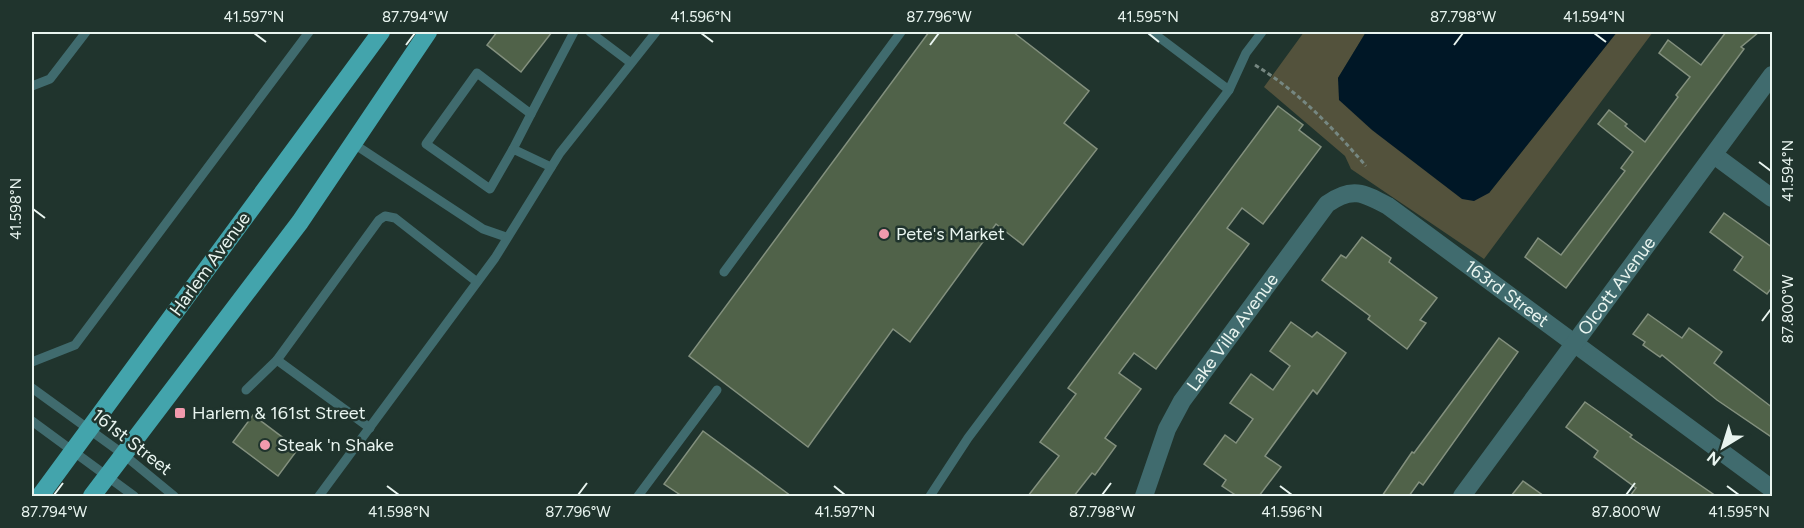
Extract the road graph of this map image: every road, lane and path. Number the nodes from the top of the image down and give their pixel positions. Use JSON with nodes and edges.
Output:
{"nodes":[{"id":1,"x":86,"y":32,"type":"edge"},
{"id":2,"x":309,"y":32,"type":"edge"},
{"id":3,"x":381,"y":32,"type":"edge"},
{"id":4,"x":428,"y":32,"type":"edge"},
{"id":5,"x":574,"y":32,"type":"edge"},
{"id":6,"x":590,"y":32,"type":"edge"},
{"id":7,"x":656,"y":32,"type":"edge"},
{"id":8,"x":901,"y":32,"type":"edge"},
{"id":9,"x":1152,"y":32,"type":"edge"},
{"id":10,"x":1262,"y":32,"type":"edge"},
{"id":11,"x":1243,"y":58,"type":"junction"},
{"id":12,"x":631,"y":63,"type":"junction"},
{"id":13,"x":1773,"y":75,"type":"edge"},
{"id":14,"x":32,"y":86,"type":"edge"},
{"id":15,"x":1229,"y":90,"type":"junction"},
{"id":16,"x":531,"y":114,"type":"junction"},
{"id":17,"x":354,"y":144,"type":"junction"},
{"id":18,"x":513,"y":149,"type":"junction"},
{"id":19,"x":1714,"y":155,"type":"junction"},
{"id":20,"x":1366,"y":166,"type":"dead end"},
{"id":21,"x":551,"y":167,"type":"junction"},
{"id":22,"x":1352,"y":194,"type":"joint"},
{"id":23,"x":1773,"y":198,"type":"edge"},
{"id":24,"x":506,"y":237,"type":"junction"},
{"id":25,"x":724,"y":272,"type":"dead end"},
{"id":26,"x":477,"y":282,"type":"junction"},
{"id":27,"x":1574,"y":344,"type":"junction"},
{"id":28,"x":277,"y":360,"type":"junction"},
{"id":29,"x":32,"y":363,"type":"edge"},
{"id":30,"x":32,"y":388,"type":"edge"},
{"id":31,"x":246,"y":390,"type":"dead end"},
{"id":32,"x":717,"y":390,"type":"dead end"},
{"id":33,"x":32,"y":421,"type":"edge"},
{"id":34,"x":370,"y":428,"type":"junction"},
{"id":35,"x":90,"y":430,"type":"junction"},
{"id":36,"x":74,"y":451,"type":"junction"},
{"id":37,"x":123,"y":454,"type":"junction"},
{"id":38,"x":107,"y":475,"type":"junction"},
{"id":39,"x":1773,"y":489,"type":"edge"},
{"id":40,"x":40,"y":496,"type":"edge"},
{"id":41,"x":92,"y":496,"type":"edge"},
{"id":42,"x":134,"y":496,"type":"edge"},
{"id":43,"x":174,"y":496,"type":"edge"},
{"id":44,"x":319,"y":496,"type":"edge"},
{"id":45,"x":638,"y":496,"type":"edge"},
{"id":46,"x":930,"y":496,"type":"edge"},
{"id":47,"x":1144,"y":496,"type":"edge"},
{"id":48,"x":1462,"y":496,"type":"edge"}],
"edges":[{"from":1,"to":14,"type":"lane"},
{"from":2,"to":29,"type":"lane"},
{"from":3,"to":35,"type":"main road","name":"Harlem Avenue"},
{"from":4,"to":17,"type":"main road"},
{"from":5,"to":16,"type":"lane"},
{"from":6,"to":12,"type":"lane"},
{"from":7,"to":12,"type":"lane"},
{"from":8,"to":25,"type":"lane"},
{"from":9,"to":15,"type":"lane"},
{"from":10,"to":11,"type":"lane"},
{"from":11,"to":15,"type":"lane"},
{"from":11,"to":20,"type":"path"},
{"from":12,"to":21,"type":"lane"},
{"from":13,"to":19,"type":"street","name":"Olcott Avenue"},
{"from":15,"to":46,"type":"lane"},
{"from":16,"to":18,"type":"lane"},
{"from":16,"to":18,"type":"lane"},
{"from":17,"to":24,"type":"lane"},
{"from":17,"to":37,"type":"main road"},
{"from":18,"to":21,"type":"lane"},
{"from":19,"to":23,"type":"street"},
{"from":19,"to":27,"type":"street","name":"Olcott Avenue"},
{"from":21,"to":24,"type":"lane"},
{"from":22,"to":27,"type":"street","name":"163rd Street"},
{"from":22,"to":47,"type":"street","name":"Lake Villa Avenue"},
{"from":24,"to":26,"type":"lane"},
{"from":26,"to":28,"type":"lane"},
{"from":26,"to":34,"type":"lane"},
{"from":27,"to":39,"type":"street","name":"163rd Street"},
{"from":27,"to":48,"type":"street","name":"Olcott Avenue"},
{"from":28,"to":31,"type":"lane"},
{"from":28,"to":34,"type":"lane"},
{"from":30,"to":35,"type":"lane","name":"161st Street"},
{"from":32,"to":45,"type":"lane"},
{"from":33,"to":36,"type":"lane"},
{"from":34,"to":44,"type":"lane"},
{"from":35,"to":36,"type":"main road","name":"Harlem Avenue"},
{"from":35,"to":37,"type":"lane","name":"161st Street"},
{"from":36,"to":38,"type":"lane"},
{"from":36,"to":40,"type":"main road","name":"Harlem Avenue"},
{"from":37,"to":38,"type":"main road"},
{"from":37,"to":43,"type":"lane","name":"161st Street"},
{"from":38,"to":41,"type":"main road"},
{"from":38,"to":42,"type":"lane"}]}
